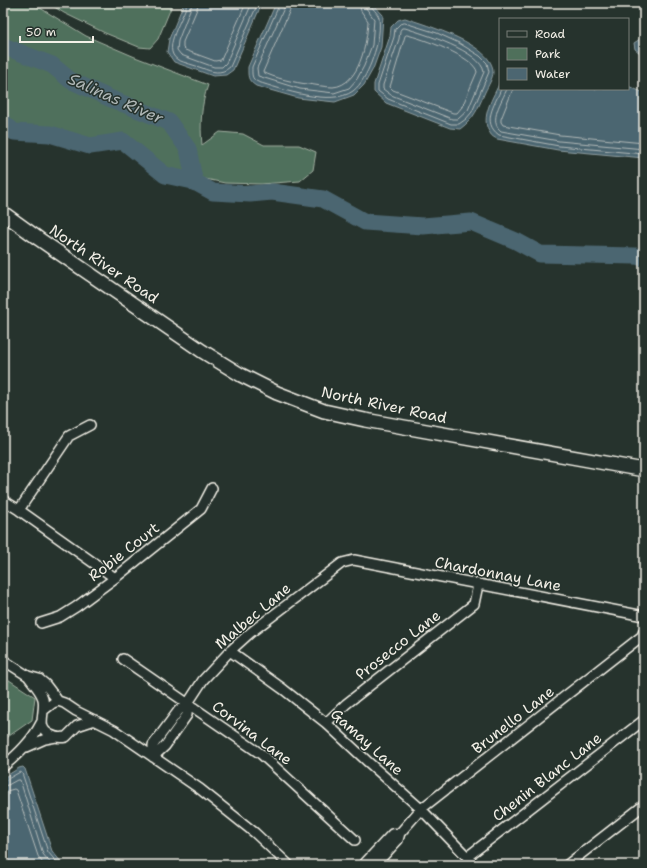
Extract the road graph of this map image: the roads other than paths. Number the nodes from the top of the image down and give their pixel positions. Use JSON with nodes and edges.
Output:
{"nodes":[{"id":1,"x":3,"y":213,"type":"edge"},
{"id":2,"x":90,"y":425,"type":"dead end"},
{"id":3,"x":644,"y":470,"type":"edge"},
{"id":4,"x":212,"y":488,"type":"dead end"},
{"id":5,"x":3,"y":500,"type":"edge"},
{"id":6,"x":19,"y":510,"type":"junction"},
{"id":7,"x":346,"y":561,"type":"joint"},
{"id":8,"x":115,"y":578,"type":"junction"},
{"id":9,"x":478,"y":585,"type":"junction"},
{"id":10,"x":644,"y":616,"type":"edge"},
{"id":11,"x":41,"y":623,"type":"dead end"},
{"id":12,"x":644,"y":631,"type":"edge"},
{"id":13,"x":230,"y":651,"type":"junction"},
{"id":14,"x":123,"y":659,"type":"dead end"},
{"id":15,"x":3,"y":660,"type":"edge"},
{"id":16,"x":28,"y":676,"type":"junction"},
{"id":17,"x":58,"y":701,"type":"junction"},
{"id":18,"x":188,"y":703,"type":"junction"},
{"id":19,"x":44,"y":710,"type":"junction"},
{"id":20,"x":76,"y":711,"type":"junction"},
{"id":21,"x":95,"y":720,"type":"junction"},
{"id":22,"x":644,"y":720,"type":"edge"},
{"id":23,"x":41,"y":723,"type":"junction"},
{"id":24,"x":326,"y":723,"type":"junction"},
{"id":25,"x":77,"y":726,"type":"junction"},
{"id":26,"x":56,"y":737,"type":"junction"},
{"id":27,"x":22,"y":750,"type":"junction"},
{"id":28,"x":153,"y":757,"type":"junction"},
{"id":29,"x":3,"y":767,"type":"edge"},
{"id":30,"x":644,"y":805,"type":"edge"},
{"id":31,"x":422,"y":809,"type":"junction"},
{"id":32,"x":400,"y":833,"type":"junction"},
{"id":33,"x":355,"y":840,"type":"dead end"},
{"id":34,"x":467,"y":857,"type":"junction"},
{"id":35,"x":289,"y":865,"type":"edge"},
{"id":36,"x":363,"y":865,"type":"edge"},
{"id":37,"x":375,"y":865,"type":"edge"},
{"id":38,"x":475,"y":865,"type":"edge"},
{"id":39,"x":567,"y":865,"type":"edge"}],
"edges":[{"from":1,"to":3,"type":"main road","name":"North River Road"},
{"from":2,"to":6,"type":"street"},
{"from":4,"to":8,"type":"street","name":"Robie Court"},
{"from":5,"to":6,"type":"street"},
{"from":6,"to":8,"type":"street"},
{"from":7,"to":9,"type":"street","name":"Chardonnay Lane"},
{"from":7,"to":13,"type":"street","name":"Malbec Lane"},
{"from":8,"to":11,"type":"street","name":"Robie Court"},
{"from":9,"to":10,"type":"street","name":"Chardonnay Lane"},
{"from":9,"to":24,"type":"street","name":"Prosecco Lane"},
{"from":12,"to":31,"type":"street","name":"Brunello Lane"},
{"from":13,"to":18,"type":"street","name":"Malbec Lane"},
{"from":13,"to":24,"type":"street","name":"Gamay Lane"},
{"from":14,"to":18,"type":"street","name":"Corvina Lane"},
{"from":15,"to":16,"type":"street"},
{"from":16,"to":17,"type":"street"},
{"from":16,"to":19,"type":"street"},
{"from":17,"to":19,"type":"street"},
{"from":17,"to":20,"type":"street"},
{"from":18,"to":28,"type":"street","name":"Malbec Lane"},
{"from":18,"to":33,"type":"street","name":"Corvina Lane"},
{"from":19,"to":23,"type":"street"},
{"from":20,"to":21,"type":"street"},
{"from":20,"to":25,"type":"street"},
{"from":21,"to":25,"type":"street"},
{"from":21,"to":28,"type":"street"},
{"from":22,"to":34,"type":"street","name":"Chenin Blanc Lane"},
{"from":23,"to":26,"type":"street"},
{"from":23,"to":27,"type":"street"},
{"from":24,"to":31,"type":"street","name":"Gamay Lane"},
{"from":25,"to":26,"type":"street"},
{"from":26,"to":27,"type":"street"},
{"from":27,"to":29,"type":"street"},
{"from":28,"to":35,"type":"street"},
{"from":30,"to":39,"type":"street"},
{"from":31,"to":32,"type":"street","name":"Brunello Lane"},
{"from":31,"to":34,"type":"street","name":"Gamay Lane"},
{"from":32,"to":36,"type":"street","name":"Brunello Lane"},
{"from":32,"to":37,"type":"street","name":"Brunello Lane"},
{"from":34,"to":38,"type":"street","name":"Gamay Lane"}]}
